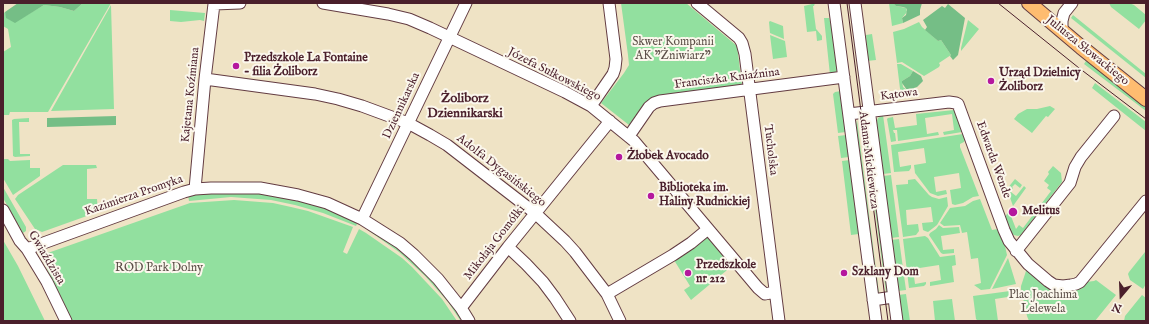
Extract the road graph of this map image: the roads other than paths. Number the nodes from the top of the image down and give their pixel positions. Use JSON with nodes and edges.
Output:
{"nodes":[{"id":1,"x":240,"y":3,"type":"edge"},
{"id":2,"x":323,"y":3,"type":"edge"},
{"id":3,"x":466,"y":3,"type":"edge"},
{"id":4,"x":609,"y":3,"type":"edge"},
{"id":5,"x":697,"y":3,"type":"edge"},
{"id":6,"x":834,"y":3,"type":"edge"},
{"id":7,"x":856,"y":3,"type":"edge"},
{"id":8,"x":1029,"y":3,"type":"edge"},
{"id":9,"x":1072,"y":3,"type":"edge"},
{"id":10,"x":1062,"y":31,"type":"junction"},
{"id":11,"x":449,"y":37,"type":"junction"},
{"id":12,"x":844,"y":77,"type":"junction"},
{"id":13,"x":205,"y":79,"type":"junction"},
{"id":14,"x":750,"y":90,"type":"junction"},
{"id":15,"x":1146,"y":99,"type":"edge"},
{"id":16,"x":954,"y":102,"type":"joint"},
{"id":17,"x":591,"y":106,"type":"junction"},
{"id":18,"x":869,"y":112,"type":"junction"},
{"id":19,"x":848,"y":114,"type":"junction"},
{"id":20,"x":1114,"y":116,"type":"dead end"},
{"id":21,"x":610,"y":121,"type":"junction"},
{"id":22,"x":408,"y":123,"type":"junction"},
{"id":23,"x":629,"y":136,"type":"junction"},
{"id":24,"x":195,"y":189,"type":"junction"},
{"id":25,"x":1146,"y":201,"type":"edge"},
{"id":26,"x":3,"y":210,"type":"edge"},
{"id":27,"x":535,"y":213,"type":"junction"},
{"id":28,"x":362,"y":219,"type":"junction"},
{"id":29,"x":708,"y":229,"type":"junction"},
{"id":30,"x":508,"y":247,"type":"junction"},
{"id":31,"x":27,"y":249,"type":"junction"},
{"id":32,"x":1016,"y":251,"type":"junction"},
{"id":33,"x":775,"y":292,"type":"junction"},
{"id":34,"x":607,"y":294,"type":"junction"},
{"id":35,"x":893,"y":298,"type":"junction"},
{"id":36,"x":873,"y":300,"type":"junction"},
{"id":37,"x":461,"y":308,"type":"junction"},
{"id":38,"x":66,"y":321,"type":"edge"},
{"id":39,"x":469,"y":321,"type":"edge"},
{"id":40,"x":570,"y":321,"type":"edge"},
{"id":41,"x":620,"y":321,"type":"edge"},
{"id":42,"x":779,"y":321,"type":"edge"},
{"id":43,"x":876,"y":321,"type":"edge"},
{"id":44,"x":897,"y":321,"type":"edge"}],
"edges":[{"from":1,"to":13,"type":"street","name":"Kajetana Koźmiana"},
{"from":2,"to":11,"type":"street","name":"Józefa Sułkowskiego"},
{"from":3,"to":11,"type":"street","name":"Dziennikarska"},
{"from":4,"to":17,"type":"street"},
{"from":5,"to":14,"type":"street","name":"Tucholska"},
{"from":6,"to":12,"type":"street","name":"Adama Mickiewicza"},
{"from":7,"to":18,"type":"street","name":"Adama Mickiewicza"},
{"from":8,"to":10,"type":"main road","name":"Juliusza Słowackiego"},
{"from":9,"to":10,"type":"street"},
{"from":10,"to":15,"type":"main road","name":"Juliusza Słowackiego"},
{"from":11,"to":17,"type":"street","name":"Józefa Sułkowskiego"},
{"from":11,"to":22,"type":"street","name":"Dziennikarska"},
{"from":12,"to":14,"type":"street","name":"Franciszka Kniaźnina"},
{"from":12,"to":19,"type":"street","name":"Adama Mickiewicza"},
{"from":13,"to":22,"type":"street","name":"Adolfa Dygasińskiego"},
{"from":13,"to":24,"type":"street","name":"Kajetana Koźmiana"},
{"from":14,"to":23,"type":"street","name":"Franciszka Kniaźnina"},
{"from":14,"to":33,"type":"street","name":"Tucholska"},
{"from":16,"to":18,"type":"street","name":"Kątowa"},
{"from":16,"to":32,"type":"street","name":"Edwarda Wende"},
{"from":17,"to":21,"type":"street","name":"Józefa Sułkowskiego"},
{"from":18,"to":19,"type":"street","name":"Kątowa"},
{"from":18,"to":35,"type":"street","name":"Adama Mickiewicza"},
{"from":19,"to":36,"type":"street","name":"Adama Mickiewicza"},
{"from":20,"to":32,"type":"street"},
{"from":21,"to":23,"type":"street","name":"Józefa Sułkowskiego"},
{"from":21,"to":27,"type":"street","name":"Mikołaja Gomółki"},
{"from":22,"to":27,"type":"street","name":"Adolfa Dygasińskiego"},
{"from":22,"to":28,"type":"street","name":"Dziennikarska"},
{"from":23,"to":29,"type":"street","name":"Józefa Sułkowskiego"},
{"from":24,"to":28,"type":"street","name":"Kazimierza Promyka"},
{"from":24,"to":31,"type":"street","name":"Kazimierza Promyka"},
{"from":25,"to":32,"type":"street","name":"Edwarda Wende"},
{"from":26,"to":31,"type":"street","name":"Gwiaździsta"},
{"from":27,"to":30,"type":"street","name":"Mikołaja Gomółki"},
{"from":27,"to":34,"type":"street","name":"Adolfa Dygasińskiego"},
{"from":28,"to":37,"type":"street","name":"Kazimierza Promyka"},
{"from":29,"to":33,"type":"street","name":"Józefa Sułkowskiego"},
{"from":29,"to":34,"type":"street"},
{"from":30,"to":37,"type":"street","name":"Mikołaja Gomółki"},
{"from":30,"to":40,"type":"street"},
{"from":31,"to":38,"type":"street","name":"Gwiaździsta"},
{"from":33,"to":42,"type":"street","name":"Tucholska"},
{"from":34,"to":41,"type":"street","name":"Adolfa Dygasińskiego"},
{"from":35,"to":36,"type":"street"},
{"from":35,"to":44,"type":"street","name":"Adama Mickiewicza"},
{"from":36,"to":43,"type":"street","name":"Adama Mickiewicza"},
{"from":37,"to":39,"type":"street","name":"Kazimierza Promyka"}]}
